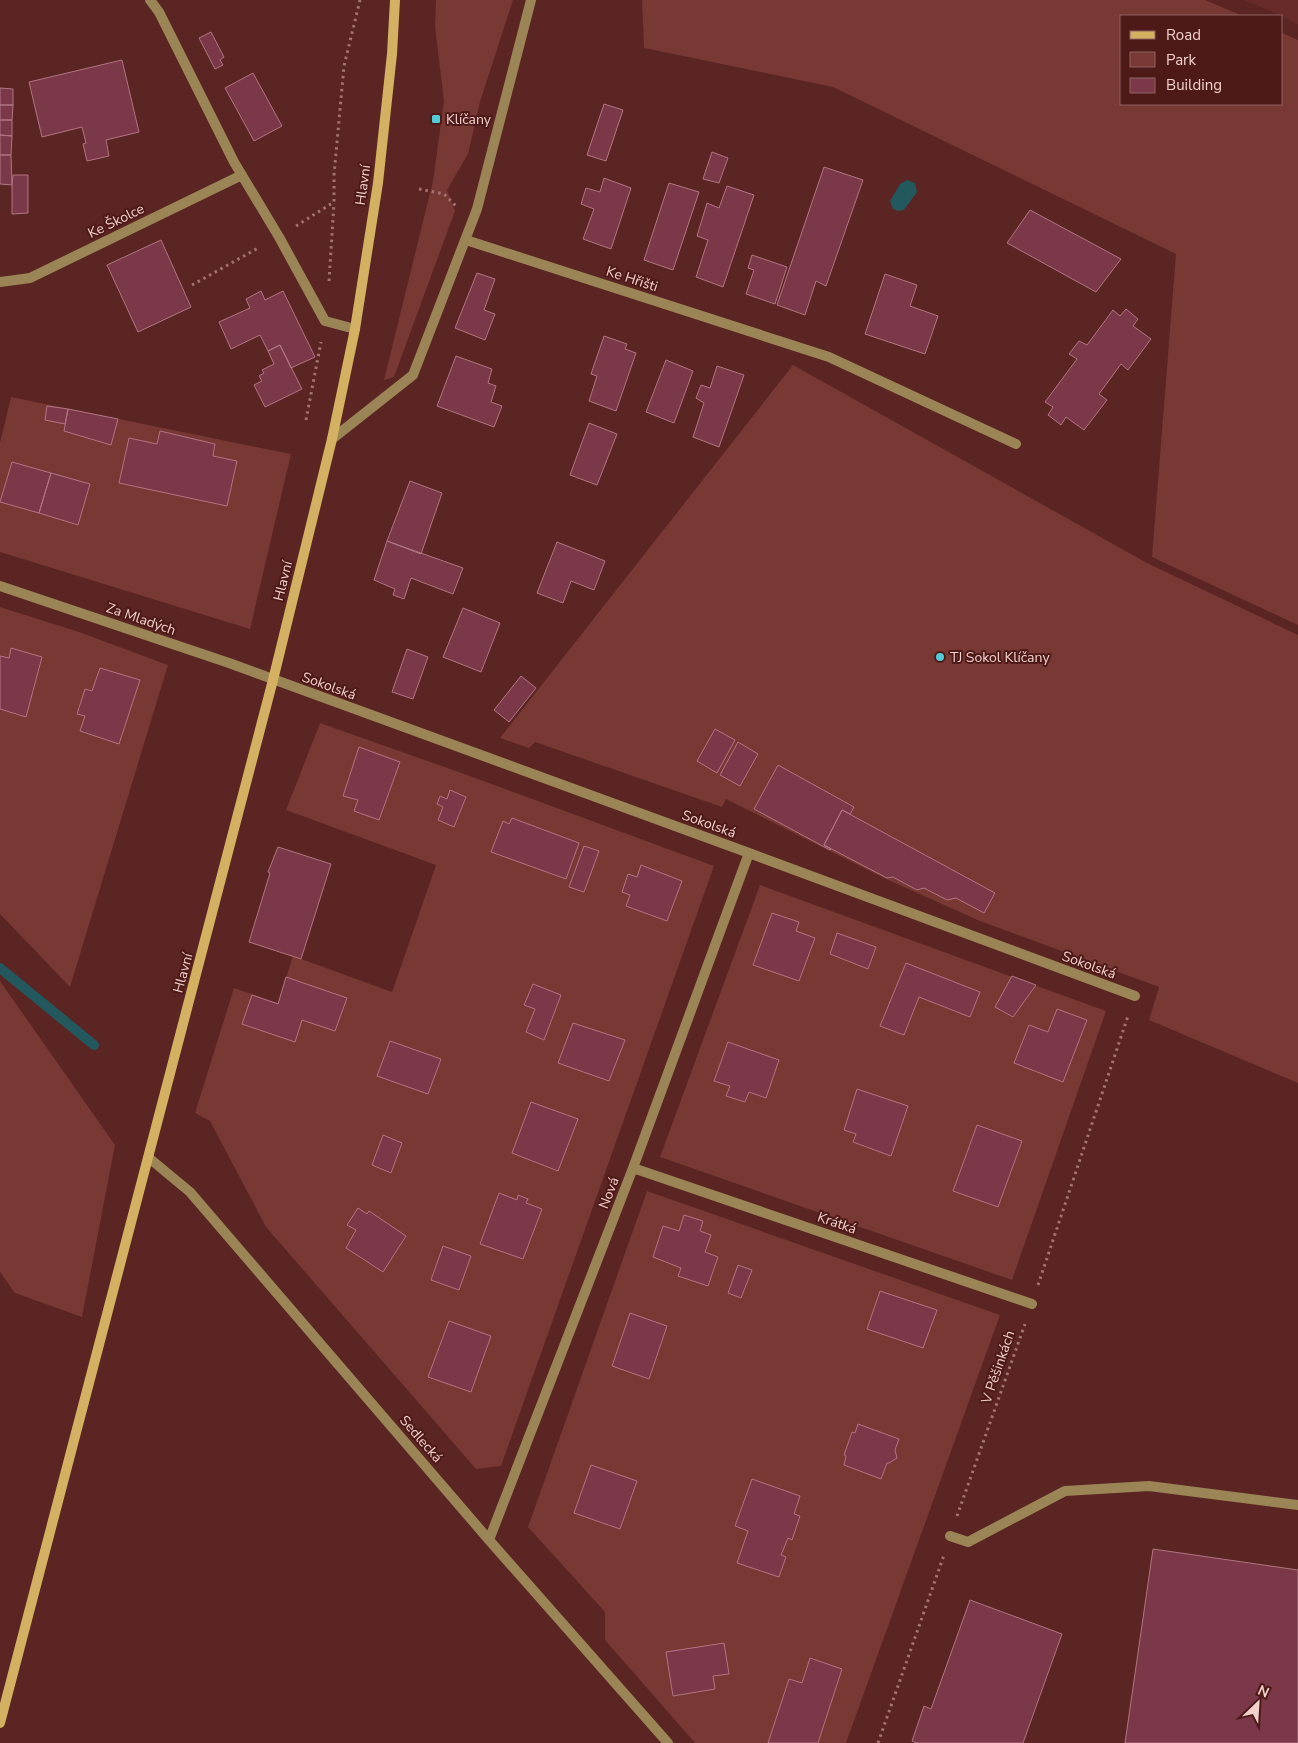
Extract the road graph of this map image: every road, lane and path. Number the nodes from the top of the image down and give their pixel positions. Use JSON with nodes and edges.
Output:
{"nodes":[{"id":1,"x":150,"y":0,"type":"edge"},
{"id":2,"x":360,"y":0,"type":"edge"},
{"id":3,"x":395,"y":0,"type":"edge"},
{"id":4,"x":531,"y":0,"type":"edge"},
{"id":5,"x":242,"y":175,"type":"junction"},
{"id":6,"x":334,"y":175,"type":"dead end"},
{"id":7,"x":419,"y":189,"type":"dead end"},
{"id":8,"x":466,"y":240,"type":"junction"},
{"id":9,"x":0,"y":282,"type":"edge"},
{"id":10,"x":355,"y":329,"type":"junction"},
{"id":11,"x":332,"y":439,"type":"junction"},
{"id":12,"x":1016,"y":444,"type":"dead end"},
{"id":13,"x":0,"y":586,"type":"edge"},
{"id":14,"x":273,"y":680,"type":"junction"},
{"id":15,"x":749,"y":853,"type":"junction"},
{"id":16,"x":1135,"y":996,"type":"joint"},
{"id":17,"x":149,"y":1158,"type":"junction"},
{"id":18,"x":633,"y":1168,"type":"junction"},
{"id":19,"x":1032,"y":1304,"type":"junction"},
{"id":20,"x":1298,"y":1505,"type":"edge"},
{"id":21,"x":950,"y":1536,"type":"junction"},
{"id":22,"x":489,"y":1540,"type":"junction"},
{"id":23,"x":0,"y":1723,"type":"edge"},
{"id":24,"x":668,"y":1743,"type":"edge"},
{"id":25,"x":878,"y":1743,"type":"edge"}],
"edges":[{"from":1,"to":5,"type":"street"},
{"from":2,"to":6,"type":"path"},
{"from":3,"to":10,"type":"main road","name":"Hlavní"},
{"from":4,"to":8,"type":"street"},
{"from":5,"to":9,"type":"street","name":"Ke Školce"},
{"from":5,"to":10,"type":"street"},
{"from":7,"to":8,"type":"path"},
{"from":8,"to":11,"type":"street"},
{"from":8,"to":12,"type":"street","name":"Ke Hřišti"},
{"from":10,"to":11,"type":"main road","name":"Hlavní"},
{"from":11,"to":14,"type":"main road","name":"Hlavní"},
{"from":13,"to":14,"type":"street","name":"Za Mladých"},
{"from":14,"to":15,"type":"street","name":"Sokolská"},
{"from":14,"to":17,"type":"main road","name":"Hlavní"},
{"from":15,"to":16,"type":"street","name":"Sokolská"},
{"from":15,"to":18,"type":"street","name":"Nová"},
{"from":16,"to":19,"type":"path","name":"V Pěšinkách"},
{"from":17,"to":22,"type":"street","name":"Sedlecká"},
{"from":17,"to":23,"type":"main road","name":"Hlavní"},
{"from":18,"to":19,"type":"street","name":"Krátká"},
{"from":18,"to":22,"type":"street","name":"Nová"},
{"from":19,"to":21,"type":"path","name":"V Pěšinkách"},
{"from":20,"to":21,"type":"street"},
{"from":21,"to":25,"type":"path","name":"V Pěšinkách"},
{"from":22,"to":24,"type":"street","name":"Sedlecká"}]}
